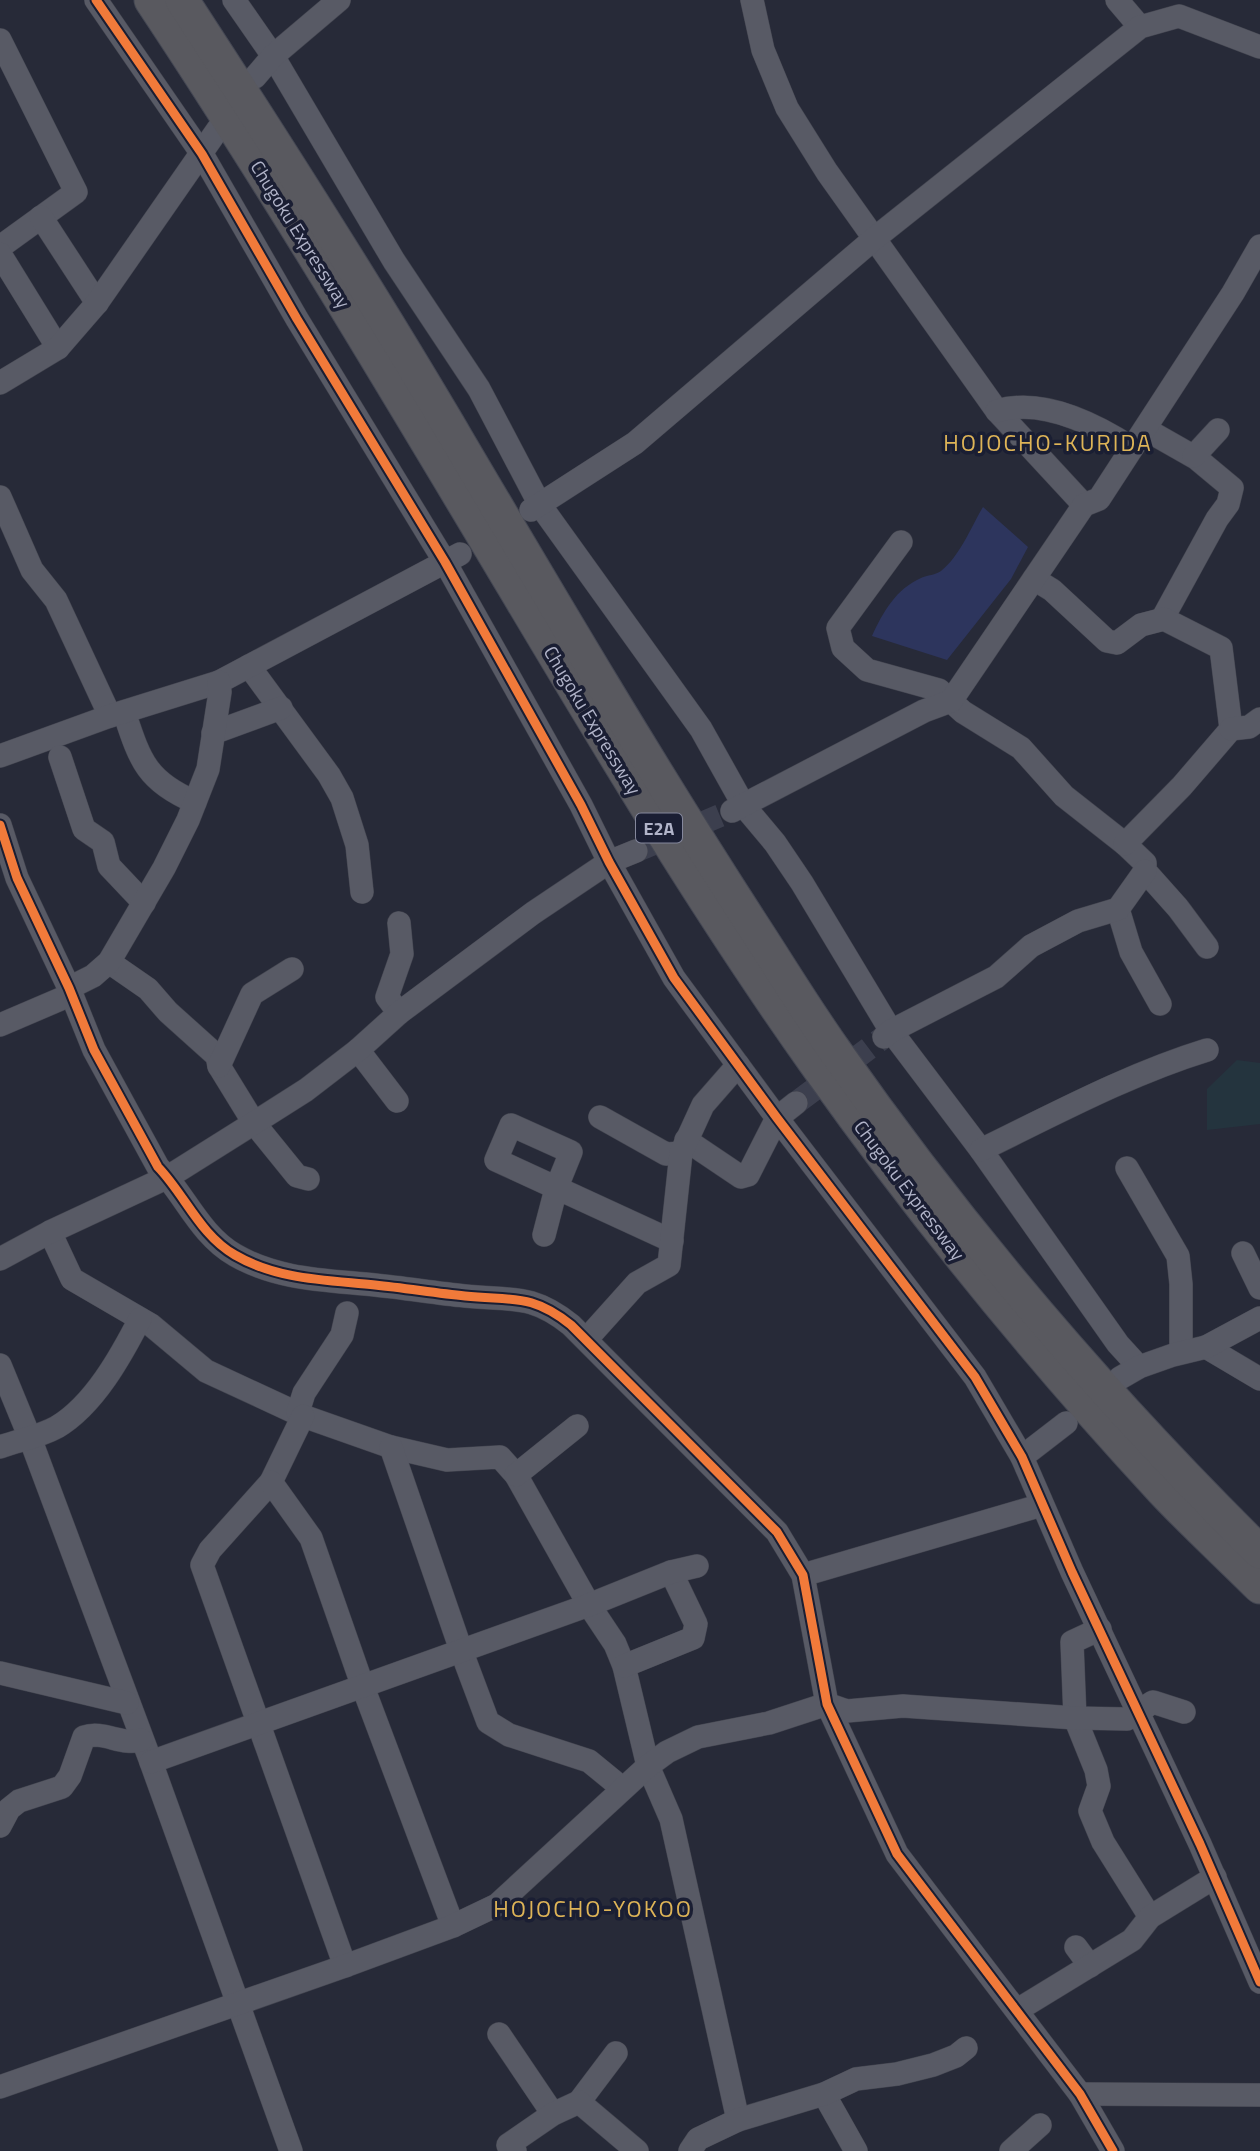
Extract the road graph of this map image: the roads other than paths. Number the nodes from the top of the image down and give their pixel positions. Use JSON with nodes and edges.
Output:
{"nodes":[{"id":1,"x":96,"y":0,"type":"edge"},
{"id":2,"x":151,"y":0,"type":"edge"},
{"id":3,"x":182,"y":0,"type":"edge"},
{"id":4,"x":234,"y":0,"type":"edge"},
{"id":5,"x":339,"y":0,"type":"edge"},
{"id":6,"x":752,"y":0,"type":"edge"},
{"id":7,"x":1117,"y":0,"type":"edge"},
{"id":8,"x":1171,"y":8,"type":"edge"},
{"id":9,"x":1140,"y":27,"type":"junction"},
{"id":10,"x":0,"y":40,"type":"edge"},
{"id":11,"x":1260,"y":47,"type":"edge"},
{"id":12,"x":273,"y":57,"type":"junction"},
{"id":13,"x":254,"y":77,"type":"dead end"},
{"id":14,"x":218,"y":129,"type":"dead end"},
{"id":15,"x":202,"y":154,"type":"junction"},
{"id":16,"x":41,"y":217,"type":"junction"},
{"id":17,"x":875,"y":237,"type":"junction"},
{"id":18,"x":1260,"y":246,"type":"edge"},
{"id":19,"x":0,"y":247,"type":"edge"},
{"id":20,"x":0,"y":254,"type":"edge"},
{"id":21,"x":97,"y":303,"type":"junction"},
{"id":22,"x":58,"y":348,"type":"junction"},
{"id":23,"x":0,"y":383,"type":"edge"},
{"id":24,"x":997,"y":411,"type":"junction"},
{"id":25,"x":1145,"y":429,"type":"junction"},
{"id":26,"x":1218,"y":430,"type":"dead end"},
{"id":27,"x":1132,"y":448,"type":"junction"},
{"id":28,"x":1194,"y":456,"type":"junction"},
{"id":29,"x":0,"y":498,"type":"edge"},
{"id":30,"x":1084,"y":505,"type":"junction"},
{"id":31,"x":536,"y":507,"type":"junction"},
{"id":32,"x":901,"y":542,"type":"dead end"},
{"id":33,"x":453,"y":558,"type":"junction"},
{"id":34,"x":1034,"y":579,"type":"junction"},
{"id":35,"x":1164,"y":619,"type":"junction"},
{"id":36,"x":249,"y":666,"type":"junction"},
{"id":37,"x":219,"y":682,"type":"junction"},
{"id":38,"x":951,"y":701,"type":"junction"},
{"id":39,"x":281,"y":708,"type":"junction"},
{"id":40,"x":117,"y":714,"type":"junction"},
{"id":41,"x":1260,"y":719,"type":"edge"},
{"id":42,"x":1231,"y":730,"type":"junction"},
{"id":43,"x":213,"y":733,"type":"junction"},
{"id":44,"x":0,"y":755,"type":"edge"},
{"id":45,"x":60,"y":757,"type":"dead end"},
{"id":46,"x":195,"y":802,"type":"junction"},
{"id":47,"x":738,"y":809,"type":"junction"},
{"id":48,"x":0,"y":825,"type":"edge"},
{"id":49,"x":1125,"y":844,"type":"junction"},
{"id":50,"x":636,"y":851,"type":"tunnel mouth"},
{"id":51,"x":609,"y":862,"type":"junction"},
{"id":52,"x":1145,"y":871,"type":"junction"},
{"id":53,"x":362,"y":892,"type":"dead end"},
{"id":54,"x":144,"y":903,"type":"junction"},
{"id":55,"x":1118,"y":909,"type":"junction"},
{"id":56,"x":399,"y":923,"type":"dead end"},
{"id":57,"x":1207,"y":947,"type":"dead end"},
{"id":58,"x":109,"y":962,"type":"junction"},
{"id":59,"x":292,"y":969,"type":"dead end"},
{"id":60,"x":69,"y":991,"type":"junction"},
{"id":61,"x":1160,"y":1004,"type":"dead end"},
{"id":62,"x":399,"y":1013,"type":"junction"},
{"id":63,"x":0,"y":1025,"type":"edge"},
{"id":64,"x":888,"y":1034,"type":"junction"},
{"id":65,"x":358,"y":1050,"type":"junction"},
{"id":66,"x":1207,"y":1050,"type":"dead end"},
{"id":67,"x":738,"y":1065,"type":"junction"},
{"id":68,"x":219,"y":1066,"type":"junction"},
{"id":69,"x":397,"y":1101,"type":"dead end"},
{"id":70,"x":796,"y":1103,"type":"tunnel mouth"},
{"id":71,"x":600,"y":1117,"type":"dead end"},
{"id":72,"x":777,"y":1118,"type":"junction"},
{"id":73,"x":254,"y":1123,"type":"junction"},
{"id":74,"x":683,"y":1147,"type":"junction"},
{"id":75,"x":981,"y":1150,"type":"junction"},
{"id":76,"x":1127,"y":1168,"type":"dead end"},
{"id":77,"x":168,"y":1177,"type":"junction"},
{"id":78,"x":307,"y":1179,"type":"dead end"},
{"id":79,"x":50,"y":1233,"type":"junction"},
{"id":80,"x":544,"y":1235,"type":"dead end"},
{"id":81,"x":672,"y":1241,"type":"junction"},
{"id":82,"x":1243,"y":1253,"type":"dead end"},
{"id":83,"x":0,"y":1259,"type":"edge"},
{"id":84,"x":1260,"y":1288,"type":"edge"},
{"id":85,"x":347,"y":1313,"type":"dead end"},
{"id":86,"x":1260,"y":1318,"type":"edge"},
{"id":87,"x":140,"y":1319,"type":"junction"},
{"id":88,"x":593,"y":1332,"type":"dead end"},
{"id":89,"x":1206,"y":1347,"type":"junction"},
{"id":90,"x":1181,"y":1352,"type":"junction"},
{"id":91,"x":0,"y":1365,"type":"edge"},
{"id":92,"x":1260,"y":1379,"type":"edge"},
{"id":93,"x":301,"y":1414,"type":"junction"},
{"id":94,"x":1066,"y":1423,"type":"dead end"},
{"id":95,"x":577,"y":1426,"type":"dead end"},
{"id":96,"x":30,"y":1438,"type":"junction"},
{"id":97,"x":0,"y":1447,"type":"edge"},
{"id":98,"x":391,"y":1447,"type":"junction"},
{"id":99,"x":1022,"y":1457,"type":"junction"},
{"id":100,"x":516,"y":1475,"type":"junction"},
{"id":101,"x":271,"y":1482,"type":"junction"},
{"id":102,"x":1042,"y":1504,"type":"junction"},
{"id":103,"x":1260,"y":1552,"type":"edge"},
{"id":104,"x":697,"y":1566,"type":"dead end"},
{"id":105,"x":671,"y":1573,"type":"junction"},
{"id":106,"x":803,"y":1575,"type":"junction"},
{"id":107,"x":1260,"y":1587,"type":"edge"},
{"id":108,"x":589,"y":1605,"type":"junction"},
{"id":109,"x":1100,"y":1629,"type":"junction"},
{"id":110,"x":461,"y":1650,"type":"junction"},
{"id":111,"x":624,"y":1666,"type":"junction"},
{"id":112,"x":0,"y":1673,"type":"edge"},
{"id":113,"x":363,"y":1687,"type":"junction"},
{"id":114,"x":127,"y":1703,"type":"junction"},
{"id":115,"x":827,"y":1704,"type":"junction"},
{"id":116,"x":1139,"y":1711,"type":"junction"},
{"id":117,"x":1184,"y":1712,"type":"dead end"},
{"id":118,"x":1075,"y":1718,"type":"junction"},
{"id":119,"x":257,"y":1723,"type":"junction"},
{"id":120,"x":141,"y":1740,"type":"junction"},
{"id":121,"x":151,"y":1762,"type":"junction"},
{"id":122,"x":648,"y":1766,"type":"junction"},
{"id":123,"x":622,"y":1788,"type":"junction"},
{"id":124,"x":0,"y":1826,"type":"edge"},
{"id":125,"x":1215,"y":1877,"type":"junction"},
{"id":126,"x":1150,"y":1917,"type":"junction"},
{"id":127,"x":453,"y":1926,"type":"junction"},
{"id":128,"x":1076,"y":1947,"type":"dead end"},
{"id":129,"x":1254,"y":1951,"type":"edge"},
{"id":130,"x":345,"y":1966,"type":"junction"},
{"id":131,"x":1090,"y":1966,"type":"junction"},
{"id":132,"x":1260,"y":1982,"type":"edge"},
{"id":133,"x":237,"y":2003,"type":"junction"},
{"id":134,"x":1024,"y":2006,"type":"dead end"},
{"id":135,"x":499,"y":2034,"type":"dead end"},
{"id":136,"x":966,"y":2048,"type":"dead end"},
{"id":137,"x":616,"y":2053,"type":"dead end"},
{"id":138,"x":0,"y":2087,"type":"edge"},
{"id":139,"x":824,"y":2094,"type":"junction"},
{"id":140,"x":1080,"y":2094,"type":"junction"},
{"id":141,"x":1260,"y":2095,"type":"edge"},
{"id":142,"x":579,"y":2102,"type":"junction"},
{"id":143,"x":553,"y":2114,"type":"junction"},
{"id":144,"x":738,"y":2120,"type":"junction"},
{"id":145,"x":1040,"y":2125,"type":"dead end"},
{"id":146,"x":508,"y":2149,"type":"edge"},
{"id":147,"x":292,"y":2151,"type":"edge"},
{"id":148,"x":637,"y":2151,"type":"edge"},
{"id":149,"x":690,"y":2151,"type":"edge"},
{"id":150,"x":856,"y":2151,"type":"edge"},
{"id":151,"x":1011,"y":2151,"type":"edge"},
{"id":152,"x":1113,"y":2151,"type":"edge"}],
"edges":[{"from":1,"to":15,"type":"street"},
{"from":2,"to":107,"type":"highway","name":"Chugoku Expressway","number":"E2A"},
{"from":3,"to":103,"type":"highway","name":"Chugoku Expressway","number":"E2A"},
{"from":4,"to":12,"type":"street"},
{"from":5,"to":12,"type":"street"},
{"from":6,"to":17,"type":"street"},
{"from":7,"to":9,"type":"street"},
{"from":8,"to":9,"type":"street"},
{"from":8,"to":11,"type":"street"},
{"from":9,"to":17,"type":"street"},
{"from":10,"to":16,"type":"street"},
{"from":12,"to":13,"type":"street"},
{"from":12,"to":31,"type":"street"},
{"from":14,"to":15,"type":"street"},
{"from":15,"to":21,"type":"street"},
{"from":15,"to":33,"type":"street"},
{"from":16,"to":19,"type":"street"},
{"from":16,"to":21,"type":"street"},
{"from":17,"to":24,"type":"street"},
{"from":17,"to":31,"type":"street"},
{"from":18,"to":25,"type":"street"},
{"from":20,"to":22,"type":"street"},
{"from":21,"to":22,"type":"street"},
{"from":22,"to":23,"type":"street"},
{"from":24,"to":27,"type":"street"},
{"from":24,"to":30,"type":"street"},
{"from":25,"to":27,"type":"street"},
{"from":25,"to":28,"type":"street"},
{"from":26,"to":28,"type":"street"},
{"from":27,"to":30,"type":"street"},
{"from":28,"to":35,"type":"street"},
{"from":29,"to":40,"type":"street"},
{"from":30,"to":34,"type":"street"},
{"from":31,"to":47,"type":"street"},
{"from":32,"to":38,"type":"street"},
{"from":33,"to":36,"type":"street"},
{"from":33,"to":51,"type":"street"},
{"from":34,"to":35,"type":"street"},
{"from":34,"to":38,"type":"street"},
{"from":35,"to":42,"type":"street"},
{"from":36,"to":37,"type":"street"},
{"from":36,"to":39,"type":"street"},
{"from":37,"to":40,"type":"street"},
{"from":37,"to":43,"type":"street"},
{"from":38,"to":47,"type":"street"},
{"from":38,"to":49,"type":"street"},
{"from":39,"to":43,"type":"street"},
{"from":39,"to":53,"type":"street"},
{"from":40,"to":44,"type":"street"},
{"from":40,"to":46,"type":"street"},
{"from":41,"to":42,"type":"street"},
{"from":42,"to":49,"type":"street"},
{"from":43,"to":46,"type":"street"},
{"from":45,"to":54,"type":"street"},
{"from":46,"to":54,"type":"street"},
{"from":47,"to":64,"type":"street"},
{"from":48,"to":60,"type":"street"},
{"from":49,"to":52,"type":"street"},
{"from":50,"to":51,"type":"street"},
{"from":51,"to":62,"type":"street"},
{"from":51,"to":67,"type":"street"},
{"from":52,"to":55,"type":"street"},
{"from":52,"to":57,"type":"street"},
{"from":54,"to":58,"type":"street"},
{"from":55,"to":61,"type":"street"},
{"from":55,"to":64,"type":"street"},
{"from":56,"to":62,"type":"street"},
{"from":58,"to":60,"type":"street"},
{"from":58,"to":68,"type":"street"},
{"from":59,"to":68,"type":"street"},
{"from":60,"to":63,"type":"street"},
{"from":60,"to":77,"type":"street"},
{"from":62,"to":65,"type":"street"},
{"from":64,"to":75,"type":"street"},
{"from":65,"to":69,"type":"street"},
{"from":65,"to":73,"type":"street"},
{"from":66,"to":75,"type":"street"},
{"from":67,"to":72,"type":"street"},
{"from":67,"to":74,"type":"street"},
{"from":68,"to":73,"type":"street"},
{"from":70,"to":72,"type":"street"},
{"from":71,"to":74,"type":"street"},
{"from":72,"to":74,"type":"street"},
{"from":72,"to":99,"type":"street"},
{"from":73,"to":77,"type":"street"},
{"from":73,"to":78,"type":"street"},
{"from":74,"to":81,"type":"street"},
{"from":75,"to":90,"type":"street"},
{"from":76,"to":90,"type":"street"},
{"from":77,"to":79,"type":"street"},
{"from":77,"to":106,"type":"street"},
{"from":79,"to":83,"type":"street"},
{"from":79,"to":87,"type":"street"},
{"from":80,"to":81,"type":"street"},
{"from":81,"to":88,"type":"street"},
{"from":82,"to":84,"type":"street"},
{"from":85,"to":93,"type":"street"},
{"from":86,"to":89,"type":"street"},
{"from":87,"to":93,"type":"street"},
{"from":87,"to":96,"type":"street"},
{"from":89,"to":90,"type":"street"},
{"from":89,"to":92,"type":"street"},
{"from":91,"to":96,"type":"street"},
{"from":93,"to":98,"type":"street"},
{"from":93,"to":101,"type":"street"},
{"from":94,"to":99,"type":"street"},
{"from":95,"to":100,"type":"street"},
{"from":96,"to":97,"type":"street"},
{"from":96,"to":114,"type":"street"},
{"from":98,"to":100,"type":"street"},
{"from":98,"to":110,"type":"street"},
{"from":99,"to":102,"type":"street"},
{"from":100,"to":108,"type":"street"},
{"from":101,"to":113,"type":"street"},
{"from":101,"to":119,"type":"street"},
{"from":102,"to":106,"type":"street"},
{"from":102,"to":109,"type":"street"},
{"from":104,"to":105,"type":"street"},
{"from":105,"to":108,"type":"street"},
{"from":105,"to":111,"type":"street"},
{"from":106,"to":115,"type":"street"},
{"from":108,"to":110,"type":"street"},
{"from":108,"to":111,"type":"street"},
{"from":109,"to":116,"type":"street"},
{"from":109,"to":118,"type":"street"},
{"from":110,"to":113,"type":"street"},
{"from":110,"to":123,"type":"street"},
{"from":111,"to":122,"type":"street"},
{"from":112,"to":114,"type":"street"},
{"from":113,"to":119,"type":"street"},
{"from":113,"to":127,"type":"street"},
{"from":114,"to":120,"type":"street"},
{"from":115,"to":118,"type":"street"},
{"from":115,"to":122,"type":"street"},
{"from":115,"to":140,"type":"street"},
{"from":116,"to":117,"type":"street"},
{"from":116,"to":118,"type":"street"},
{"from":116,"to":125,"type":"street"},
{"from":118,"to":126,"type":"street"},
{"from":119,"to":121,"type":"street"},
{"from":119,"to":130,"type":"street"},
{"from":120,"to":121,"type":"street"},
{"from":120,"to":124,"type":"street"},
{"from":121,"to":133,"type":"street"},
{"from":122,"to":123,"type":"street"},
{"from":122,"to":144,"type":"street"},
{"from":123,"to":127,"type":"street"},
{"from":125,"to":126,"type":"street"},
{"from":125,"to":129,"type":"street"},
{"from":126,"to":131,"type":"street"},
{"from":127,"to":130,"type":"street"},
{"from":128,"to":131,"type":"street"},
{"from":129,"to":132,"type":"street"},
{"from":130,"to":133,"type":"street"},
{"from":131,"to":134,"type":"street"},
{"from":133,"to":138,"type":"street"},
{"from":133,"to":147,"type":"street"},
{"from":135,"to":143,"type":"street"},
{"from":136,"to":139,"type":"street"},
{"from":137,"to":142,"type":"street"},
{"from":139,"to":144,"type":"street"},
{"from":139,"to":150,"type":"street"},
{"from":140,"to":141,"type":"street"},
{"from":140,"to":152,"type":"street"},
{"from":142,"to":143,"type":"street"},
{"from":142,"to":148,"type":"street"},
{"from":143,"to":146,"type":"street"},
{"from":144,"to":149,"type":"street"},
{"from":145,"to":151,"type":"street"}]}
